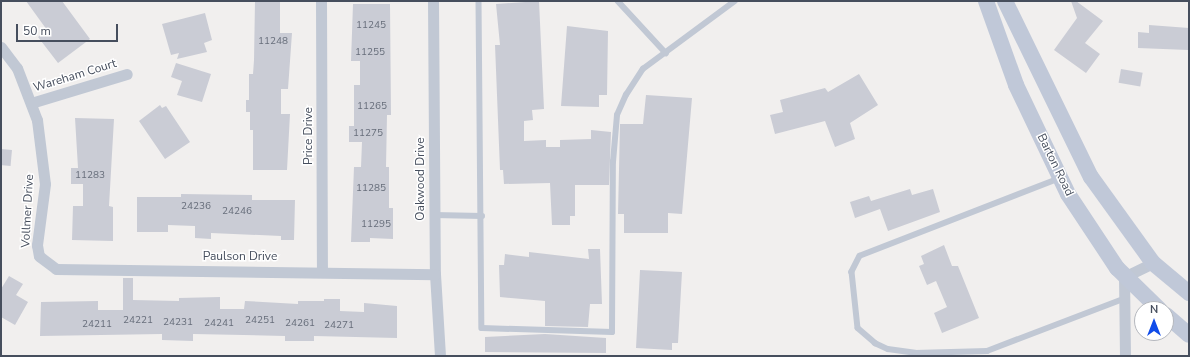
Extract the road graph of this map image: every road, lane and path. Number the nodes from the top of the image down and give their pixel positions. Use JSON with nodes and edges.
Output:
{"nodes":[{"id":1,"x":321,"y":1,"type":"edge"},
{"id":2,"x":432,"y":1,"type":"edge"},
{"id":3,"x":479,"y":1,"type":"edge"},
{"id":4,"x":618,"y":1,"type":"edge"},
{"id":5,"x":734,"y":1,"type":"edge"},
{"id":6,"x":986,"y":1,"type":"edge"},
{"id":7,"x":1005,"y":1,"type":"edge"},
{"id":8,"x":1,"y":47,"type":"edge"},
{"id":9,"x":666,"y":53,"type":"junction"},
{"id":10,"x":127,"y":74,"type":"dead end"},
{"id":11,"x":31,"y":103,"type":"junction"},
{"id":12,"x":1061,"y":178,"type":"junction"},
{"id":13,"x":434,"y":215,"type":"junction"},
{"id":14,"x":482,"y":216,"type":"junction"},
{"id":15,"x":47,"y":263,"type":"joint"},
{"id":16,"x":1153,"y":263,"type":"junction"},
{"id":17,"x":322,"y":271,"type":"junction"},
{"id":18,"x":435,"y":274,"type":"junction"},
{"id":19,"x":1124,"y":277,"type":"junction"},
{"id":20,"x":1189,"y":293,"type":"edge"},
{"id":21,"x":1123,"y":299,"type":"junction"},
{"id":22,"x":1150,"y":301,"type":"edge"},
{"id":23,"x":1174,"y":323,"type":"edge"},
{"id":24,"x":1189,"y":335,"type":"edge"},
{"id":25,"x":440,"y":356,"type":"edge"},
{"id":26,"x":1125,"y":356,"type":"edge"}],
"edges":[{"from":1,"to":17,"type":"street","name":"Price Drive"},
{"from":2,"to":13,"type":"street","name":"Oakwood Drive"},
{"from":3,"to":14,"type":"lane"},
{"from":4,"to":9,"type":"lane"},
{"from":5,"to":9,"type":"lane"},
{"from":6,"to":12,"type":"main road","name":"Barton Road"},
{"from":7,"to":16,"type":"main road"},
{"from":8,"to":11,"type":"street","name":"Vollmer Drive"},
{"from":9,"to":14,"type":"lane"},
{"from":10,"to":11,"type":"street","name":"Wareham Court"},
{"from":11,"to":15,"type":"street","name":"Vollmer Drive"},
{"from":12,"to":19,"type":"main road","name":"Barton Road"},
{"from":12,"to":21,"type":"lane"},
{"from":13,"to":14,"type":"lane"},
{"from":13,"to":18,"type":"street","name":"Oakwood Drive"},
{"from":15,"to":17,"type":"street","name":"Paulson Drive"},
{"from":16,"to":19,"type":"street"},
{"from":16,"to":20,"type":"main road"},
{"from":17,"to":18,"type":"street","name":"Paulson Drive"},
{"from":18,"to":25,"type":"street","name":"Oakwood Drive"},
{"from":19,"to":21,"type":"street"},
{"from":19,"to":22,"type":"main road","name":"Barton Road"},
{"from":21,"to":26,"type":"street"},
{"from":23,"to":24,"type":"main road"}]}
